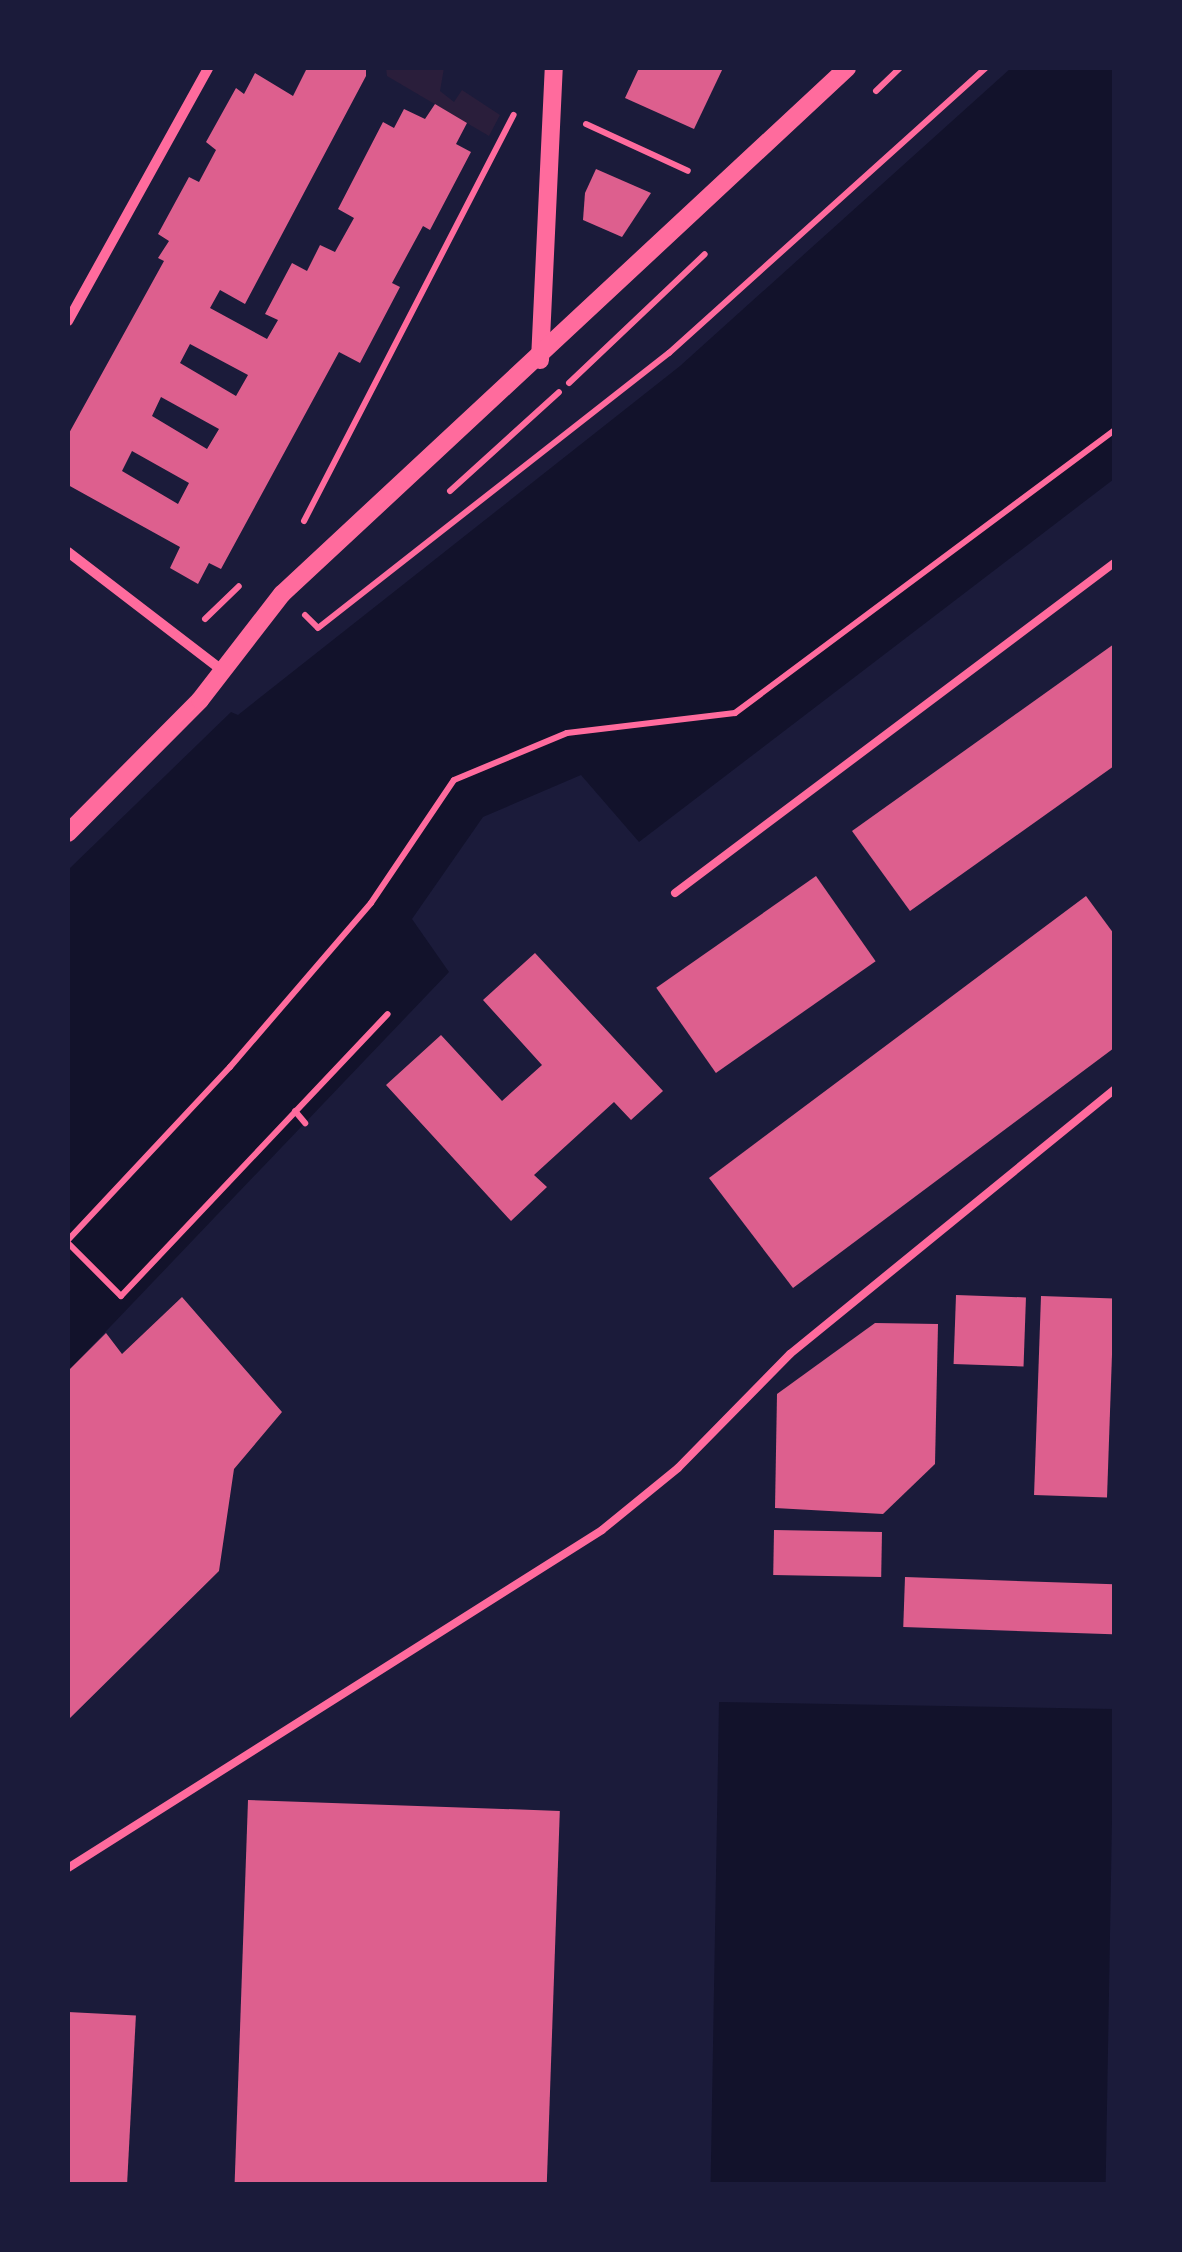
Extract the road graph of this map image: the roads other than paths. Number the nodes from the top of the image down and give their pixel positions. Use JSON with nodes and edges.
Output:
{"nodes":[{"id":1,"x":208,"y":68,"type":"edge"},
{"id":2,"x":554,"y":68,"type":"edge"},
{"id":3,"x":847,"y":68,"type":"edge"},
{"id":4,"x":68,"y":321,"type":"edge"},
{"id":5,"x":540,"y":360,"type":"junction"},
{"id":6,"x":68,"y":552,"type":"edge"},
{"id":7,"x":1114,"y":563,"type":"edge"},
{"id":8,"x":222,"y":671,"type":"junction"},
{"id":9,"x":68,"y":833,"type":"edge"},
{"id":10,"x":675,"y":893,"type":"dead end"},
{"id":11,"x":1114,"y":1090,"type":"edge"},
{"id":12,"x":68,"y":1868,"type":"edge"}],
"edges":[{"from":1,"to":4,"type":"street"},
{"from":2,"to":5,"type":"street"},
{"from":3,"to":5,"type":"street"},
{"from":5,"to":8,"type":"street"},
{"from":6,"to":8,"type":"street"},
{"from":7,"to":10,"type":"lane"},
{"from":8,"to":9,"type":"street"},
{"from":11,"to":12,"type":"lane"}]}
